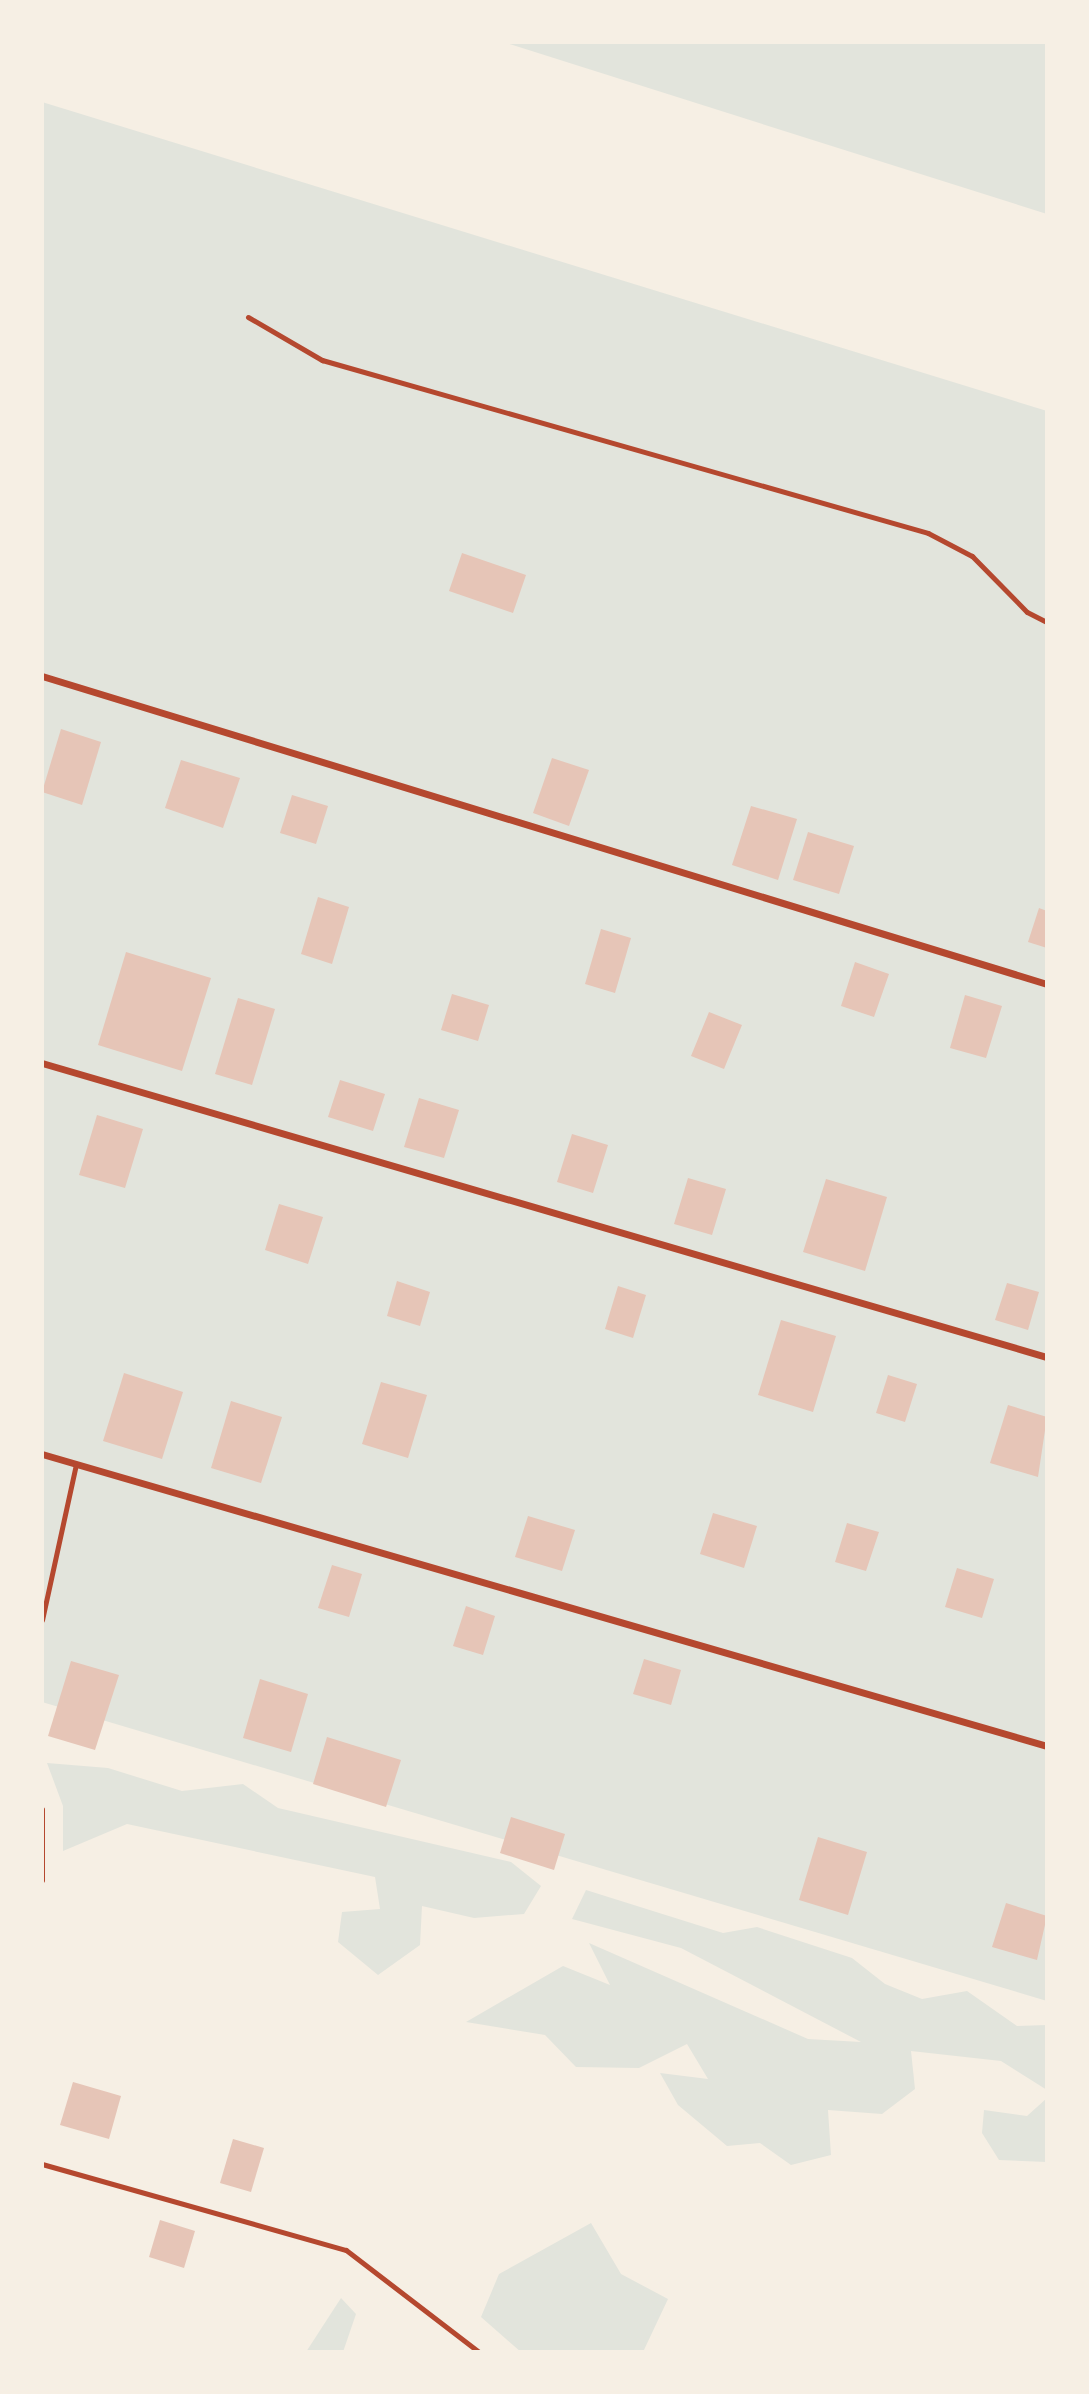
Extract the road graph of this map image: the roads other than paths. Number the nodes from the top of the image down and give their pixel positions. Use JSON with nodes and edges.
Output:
{"nodes":[{"id":1,"x":248,"y":317,"type":"dead end"},
{"id":2,"x":1047,"y":622,"type":"edge"},
{"id":3,"x":42,"y":676,"type":"edge"},
{"id":4,"x":1047,"y":984,"type":"edge"},
{"id":5,"x":42,"y":1063,"type":"edge"},
{"id":6,"x":1047,"y":1357,"type":"edge"},
{"id":7,"x":42,"y":1454,"type":"edge"},
{"id":8,"x":76,"y":1464,"type":"junction"},
{"id":9,"x":42,"y":1620,"type":"edge"},
{"id":10,"x":1047,"y":1746,"type":"edge"},
{"id":11,"x":42,"y":1809,"type":"edge"},
{"id":12,"x":42,"y":1880,"type":"edge"},
{"id":13,"x":42,"y":2164,"type":"edge"},
{"id":14,"x":479,"y":2352,"type":"edge"}],
"edges":[{"from":1,"to":2,"type":"lane"},
{"from":3,"to":4,"type":"street"},
{"from":5,"to":6,"type":"street"},
{"from":7,"to":8,"type":"street"},
{"from":8,"to":9,"type":"lane"},
{"from":8,"to":10,"type":"street"},
{"from":11,"to":12,"type":"lane"},
{"from":13,"to":14,"type":"lane"}]}
